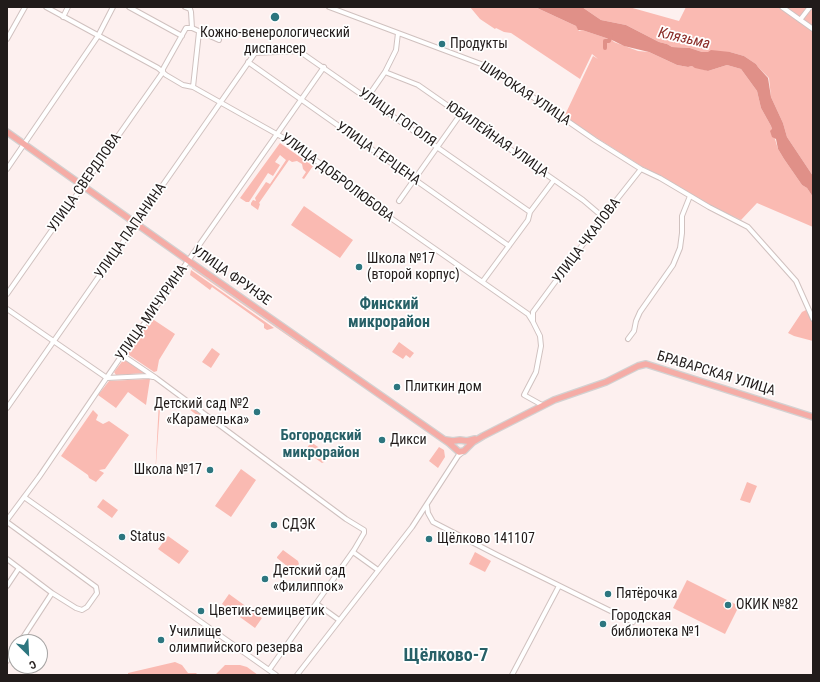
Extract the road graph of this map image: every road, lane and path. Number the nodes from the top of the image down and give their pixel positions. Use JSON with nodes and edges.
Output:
{"nodes":[{"id":1,"x":25,"y":7,"type":"edge"},
{"id":2,"x":46,"y":7,"type":"edge"},
{"id":3,"x":68,"y":7,"type":"edge"},
{"id":4,"x":113,"y":7,"type":"edge"},
{"id":5,"x":129,"y":7,"type":"edge"},
{"id":6,"x":185,"y":7,"type":"edge"},
{"id":7,"x":330,"y":7,"type":"edge"},
{"id":8,"x":782,"y":7,"type":"edge"},
{"id":9,"x":810,"y":7,"type":"edge"},
{"id":10,"x":63,"y":17,"type":"junction"},
{"id":11,"x":800,"y":20,"type":"junction"},
{"id":12,"x":192,"y":28,"type":"junction"},
{"id":13,"x":813,"y":29,"type":"edge"},
{"id":14,"x":199,"y":32,"type":"junction"},
{"id":15,"x":398,"y":33,"type":"junction"},
{"id":16,"x":98,"y":36,"type":"junction"},
{"id":17,"x":182,"y":36,"type":"junction"},
{"id":18,"x":7,"y":39,"type":"edge"},
{"id":19,"x":219,"y":40,"type":"dead end"},
{"id":20,"x":255,"y":52,"type":"joint"},
{"id":21,"x":248,"y":62,"type":"junction"},
{"id":22,"x":324,"y":67,"type":"junction"},
{"id":23,"x":163,"y":72,"type":"junction"},
{"id":24,"x":385,"y":72,"type":"junction"},
{"id":25,"x":193,"y":87,"type":"junction"},
{"id":26,"x":367,"y":98,"type":"junction"},
{"id":27,"x":301,"y":100,"type":"junction"},
{"id":28,"x":221,"y":102,"type":"junction"},
{"id":29,"x":460,"y":115,"type":"junction"},
{"id":30,"x":7,"y":132,"type":"edge"},
{"id":31,"x":278,"y":134,"type":"junction"},
{"id":32,"x":24,"y":144,"type":"junction"},
{"id":33,"x":437,"y":146,"type":"junction"},
{"id":34,"x":7,"y":169,"type":"edge"},
{"id":35,"x":643,"y":170,"type":"junction"},
{"id":36,"x":414,"y":179,"type":"junction"},
{"id":37,"x":554,"y":180,"type":"junction"},
{"id":38,"x":83,"y":186,"type":"junction"},
{"id":39,"x":690,"y":196,"type":"junction"},
{"id":40,"x":399,"y":201,"type":"dead end"},
{"id":41,"x":530,"y":212,"type":"junction"},
{"id":42,"x":604,"y":217,"type":"junction"},
{"id":43,"x":136,"y":224,"type":"junction"},
{"id":44,"x":509,"y":246,"type":"junction"},
{"id":45,"x":188,"y":261,"type":"junction"},
{"id":46,"x":483,"y":282,"type":"junction"},
{"id":47,"x":7,"y":294,"type":"edge"},
{"id":48,"x":7,"y":309,"type":"edge"},
{"id":49,"x":813,"y":319,"type":"edge"},
{"id":50,"x":533,"y":322,"type":"junction"},
{"id":51,"x":628,"y":339,"type":"dead end"},
{"id":52,"x":54,"y":342,"type":"junction"},
{"id":53,"x":122,"y":355,"type":"junction"},
{"id":54,"x":107,"y":378,"type":"junction"},
{"id":55,"x":156,"y":378,"type":"junction"},
{"id":56,"x":542,"y":405,"type":"junction"},
{"id":57,"x":7,"y":408,"type":"edge"},
{"id":58,"x":813,"y":417,"type":"edge"},
{"id":59,"x":482,"y":436,"type":"junction"},
{"id":60,"x":443,"y":439,"type":"junction"},
{"id":61,"x":456,"y":441,"type":"junction"},
{"id":62,"x":463,"y":441,"type":"junction"},
{"id":63,"x":455,"y":450,"type":"junction"},
{"id":64,"x":465,"y":450,"type":"junction"},
{"id":65,"x":456,"y":460,"type":"junction"},
{"id":66,"x":24,"y":497,"type":"junction"},
{"id":67,"x":427,"y":506,"type":"junction"},
{"id":68,"x":7,"y":521,"type":"edge"},
{"id":69,"x":353,"y":552,"type":"junction"},
{"id":70,"x":7,"y":559,"type":"edge"},
{"id":71,"x":19,"y":568,"type":"junction"},
{"id":72,"x":378,"y":570,"type":"junction"},
{"id":73,"x":7,"y":586,"type":"edge"},
{"id":74,"x":559,"y":586,"type":"junction"},
{"id":75,"x":52,"y":593,"type":"junction"},
{"id":76,"x":317,"y":604,"type":"junction"},
{"id":77,"x":340,"y":620,"type":"junction"},
{"id":78,"x":632,"y":622,"type":"dead end"},
{"id":79,"x":25,"y":634,"type":"edge"},
{"id":80,"x":269,"y":670,"type":"junction"},
{"id":81,"x":276,"y":675,"type":"edge"},
{"id":82,"x":297,"y":675,"type":"edge"},
{"id":83,"x":512,"y":675,"type":"edge"}],
"edges":[{"from":1,"to":18,"type":"street"},
{"from":2,"to":10,"type":"street","name":"УЛИЦА ДОБРОЛЮБОВА"},
{"from":3,"to":10,"type":"street"},
{"from":4,"to":16,"type":"street"},
{"from":5,"to":17,"type":"street"},
{"from":6,"to":12,"type":"street"},
{"from":7,"to":15,"type":"street","name":"ШИРОКАЯ УЛИЦА"},
{"from":8,"to":11,"type":"street"},
{"from":9,"to":11,"type":"street"},
{"from":10,"to":16,"type":"street","name":"УЛИЦА ДОБРОЛЮБОВА"},
{"from":11,"to":13,"type":"street"},
{"from":12,"to":14,"type":"street"},
{"from":12,"to":17,"type":"street","name":"УЛИЦА СВЕРДЛОВА"},
{"from":14,"to":19,"type":"street"},
{"from":14,"to":25,"type":"street"},
{"from":15,"to":24,"type":"street"},
{"from":15,"to":35,"type":"street","name":"ШИРОКАЯ УЛИЦА"},
{"from":16,"to":23,"type":"street","name":"УЛИЦА ДОБРОЛЮБОВА"},
{"from":16,"to":32,"type":"street"},
{"from":17,"to":23,"type":"street","name":"УЛИЦА СВЕРДЛОВА"},
{"from":20,"to":21,"type":"street","name":"УЛИЦА ПАПАНИНА"},
{"from":20,"to":22,"type":"street","name":"УЛИЦА ГОГОЛЯ"},
{"from":21,"to":27,"type":"street","name":"УЛИЦА ГЕРЦЕНА"},
{"from":21,"to":28,"type":"street","name":"УЛИЦА ПАПАНИНА"},
{"from":22,"to":26,"type":"street","name":"УЛИЦА ГОГОЛЯ"},
{"from":22,"to":27,"type":"street","name":"УЛИЦА МИЧУРИНА"},
{"from":23,"to":25,"type":"street","name":"УЛИЦА ДОБРОЛЮБОВА"},
{"from":23,"to":38,"type":"street","name":"УЛИЦА СВЕРДЛОВА"},
{"from":24,"to":26,"type":"street"},
{"from":24,"to":29,"type":"street","name":"ЮБИЛЕЙНАЯ УЛИЦА"},
{"from":25,"to":28,"type":"street","name":"УЛИЦА ДОБРОЛЮБОВА"},
{"from":26,"to":33,"type":"street","name":"УЛИЦА ГОГОЛЯ"},
{"from":27,"to":31,"type":"street","name":"УЛИЦА МИЧУРИНА"},
{"from":27,"to":36,"type":"street","name":"УЛИЦА ГЕРЦЕНА"},
{"from":28,"to":31,"type":"street","name":"УЛИЦА ДОБРОЛЮБОВА"},
{"from":28,"to":43,"type":"street","name":"УЛИЦА ПАПАНИНА"},
{"from":29,"to":33,"type":"street"},
{"from":29,"to":37,"type":"street","name":"ЮБИЛЕЙНАЯ УЛИЦА"},
{"from":30,"to":32,"type":"main road","name":"УЛИЦА ФРУНЗЕ"},
{"from":31,"to":45,"type":"street","name":"УЛИЦА МИЧУРИНА"},
{"from":31,"to":46,"type":"street","name":"УЛИЦА ДОБРОЛЮБОВА"},
{"from":32,"to":34,"type":"street"},
{"from":32,"to":38,"type":"main road","name":"УЛИЦА ФРУНЗЕ"},
{"from":33,"to":36,"type":"street"},
{"from":33,"to":41,"type":"street","name":"УЛИЦА ГОГОЛЯ"},
{"from":35,"to":39,"type":"street","name":"ШИРОКАЯ УЛИЦА"},
{"from":35,"to":42,"type":"street","name":"УЛИЦА ЧКАЛОВА"},
{"from":36,"to":40,"type":"street"},
{"from":36,"to":44,"type":"street","name":"УЛИЦА ГЕРЦЕНА"},
{"from":37,"to":41,"type":"street"},
{"from":37,"to":42,"type":"street","name":"ЮБИЛЕЙНАЯ УЛИЦА"},
{"from":38,"to":43,"type":"main road","name":"УЛИЦА ФРУНЗЕ"},
{"from":38,"to":47,"type":"street","name":"УЛИЦА СВЕРДЛОВА"},
{"from":39,"to":49,"type":"street","name":"ШИРОКАЯ УЛИЦА"},
{"from":39,"to":51,"type":"street"},
{"from":41,"to":44,"type":"street"},
{"from":42,"to":50,"type":"street","name":"УЛИЦА ЧКАЛОВА"},
{"from":43,"to":45,"type":"main road","name":"УЛИЦА ФРУНЗЕ"},
{"from":43,"to":52,"type":"street","name":"УЛИЦА ПАПАНИНА"},
{"from":44,"to":46,"type":"street"},
{"from":45,"to":53,"type":"street","name":"УЛИЦА МИЧУРИНА"},
{"from":45,"to":60,"type":"main road","name":"УЛИЦА ФРУНЗЕ"},
{"from":46,"to":50,"type":"street","name":"УЛИЦА ДОБРОЛЮБОВА"},
{"from":48,"to":52,"type":"street"},
{"from":50,"to":56,"type":"street"},
{"from":52,"to":54,"type":"street"},
{"from":52,"to":57,"type":"street","name":"УЛИЦА ПАПАНИНА"},
{"from":53,"to":54,"type":"street","name":"УЛИЦА МИЧУРИНА"},
{"from":53,"to":55,"type":"street"},
{"from":54,"to":55,"type":"street"},
{"from":54,"to":66,"type":"street","name":"УЛИЦА МИЧУРИНА"},
{"from":55,"to":69,"type":"street"},
{"from":56,"to":58,"type":"main road","name":"БРАВАРСКАЯ УЛИЦА"},
{"from":56,"to":59,"type":"main road","name":"БРАВАРСКАЯ УЛИЦА"},
{"from":59,"to":62,"type":"main road"},
{"from":59,"to":64,"type":"main road"},
{"from":60,"to":61,"type":"main road"},
{"from":60,"to":63,"type":"main road","name":"УЛИЦА ФРУНЗЕ"},
{"from":61,"to":62,"type":"main road"},
{"from":61,"to":63,"type":"main road"},
{"from":62,"to":64,"type":"main road"},
{"from":63,"to":64,"type":"main road"},
{"from":63,"to":65,"type":"street"},
{"from":64,"to":65,"type":"street"},
{"from":65,"to":67,"type":"street"},
{"from":66,"to":68,"type":"street","name":"УЛИЦА МИЧУРИНА"},
{"from":66,"to":80,"type":"street"},
{"from":67,"to":72,"type":"street"},
{"from":67,"to":74,"type":"street"},
{"from":68,"to":75,"type":"street"},
{"from":69,"to":72,"type":"street"},
{"from":69,"to":76,"type":"street"},
{"from":70,"to":71,"type":"street"},
{"from":71,"to":73,"type":"street"},
{"from":71,"to":75,"type":"street"},
{"from":72,"to":77,"type":"street"},
{"from":74,"to":78,"type":"street"},
{"from":74,"to":83,"type":"street"},
{"from":75,"to":79,"type":"street"},
{"from":76,"to":77,"type":"street"},
{"from":76,"to":80,"type":"street"},
{"from":77,"to":82,"type":"street"},
{"from":80,"to":81,"type":"street"}]}
